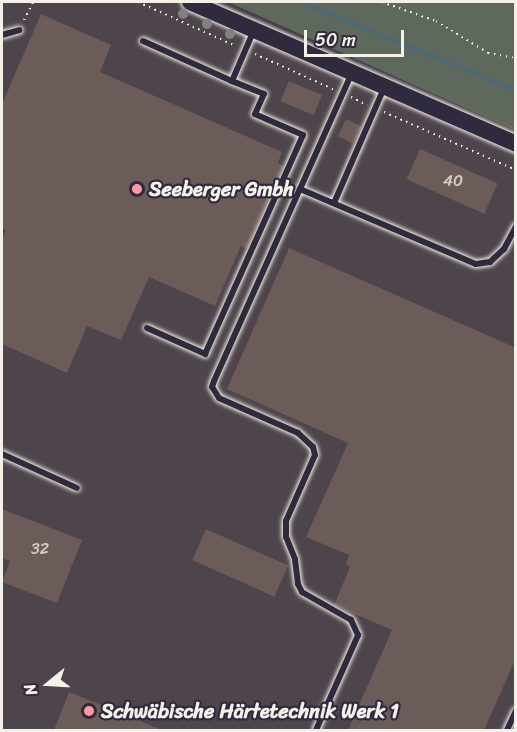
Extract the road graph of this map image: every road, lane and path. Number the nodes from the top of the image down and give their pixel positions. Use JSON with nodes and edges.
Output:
{"nodes":[{"id":1,"x":33,"y":2,"type":"edge"},
{"id":2,"x":138,"y":2,"type":"edge"},
{"id":3,"x":190,"y":2,"type":"edge"},
{"id":4,"x":381,"y":2,"type":"edge"},
{"id":5,"x":19,"y":30,"type":"joint"},
{"id":6,"x":254,"y":30,"type":"junction"},
{"id":7,"x":2,"y":35,"type":"edge"},
{"id":8,"x":143,"y":41,"type":"dead end"},
{"id":9,"x":245,"y":50,"type":"junction"},
{"id":10,"x":516,"y":58,"type":"edge"},
{"id":11,"x":353,"y":73,"type":"junction"},
{"id":12,"x":232,"y":81,"type":"junction"},
{"id":13,"x":385,"y":87,"type":"junction"},
{"id":14,"x":344,"y":94,"type":"junction"},
{"id":15,"x":375,"y":108,"type":"junction"},
{"id":16,"x":516,"y":144,"type":"edge"},
{"id":17,"x":516,"y":170,"type":"edge"},
{"id":18,"x":300,"y":189,"type":"junction"},
{"id":19,"x":334,"y":203,"type":"junction"},
{"id":20,"x":516,"y":226,"type":"edge"},
{"id":21,"x":147,"y":328,"type":"dead end"},
{"id":22,"x":2,"y":454,"type":"edge"},
{"id":23,"x":77,"y":488,"type":"dead end"},
{"id":24,"x":516,"y":711,"type":"edge"},
{"id":25,"x":316,"y":730,"type":"edge"},
{"id":26,"x":507,"y":730,"type":"edge"}],
"edges":[{"from":1,"to":5,"type":"path"},
{"from":2,"to":9,"type":"path"},
{"from":3,"to":6,"type":"street"},
{"from":4,"to":10,"type":"path"},
{"from":5,"to":7,"type":"lane"},
{"from":6,"to":9,"type":"lane"},
{"from":6,"to":11,"type":"street"},
{"from":8,"to":12,"type":"lane"},
{"from":9,"to":12,"type":"lane"},
{"from":9,"to":14,"type":"path"},
{"from":11,"to":13,"type":"street"},
{"from":11,"to":14,"type":"lane"},
{"from":12,"to":21,"type":"lane"},
{"from":13,"to":15,"type":"lane"},
{"from":13,"to":16,"type":"street"},
{"from":14,"to":15,"type":"path"},
{"from":14,"to":18,"type":"lane"},
{"from":15,"to":17,"type":"path"},
{"from":15,"to":19,"type":"lane"},
{"from":18,"to":19,"type":"lane"},
{"from":18,"to":25,"type":"lane"},
{"from":19,"to":20,"type":"lane"},
{"from":22,"to":23,"type":"lane"},
{"from":24,"to":26,"type":"lane"}]}
